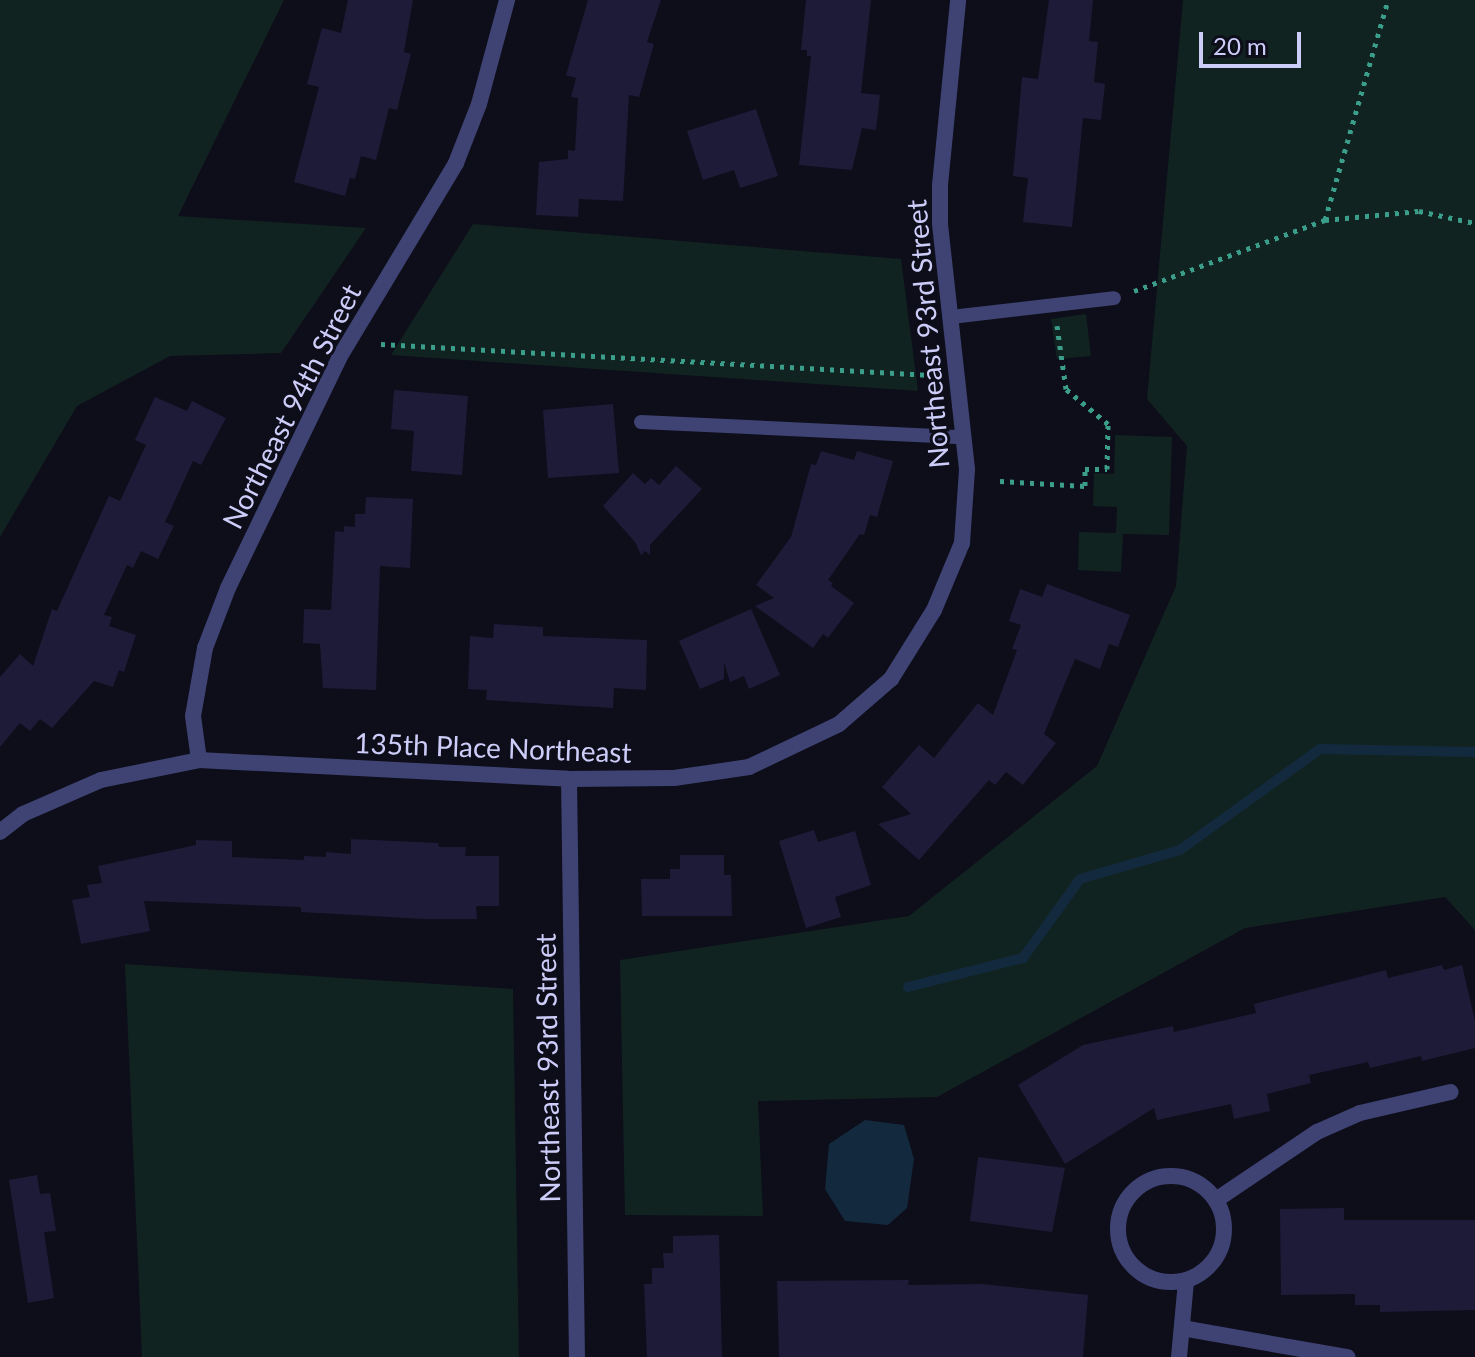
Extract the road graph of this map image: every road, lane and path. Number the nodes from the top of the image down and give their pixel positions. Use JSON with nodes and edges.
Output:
{"nodes":[{"id":1,"x":507,"y":0,"type":"edge"},
{"id":2,"x":958,"y":0,"type":"edge"},
{"id":3,"x":1388,"y":0,"type":"edge"},
{"id":4,"x":1325,"y":220,"type":"junction"},
{"id":5,"x":1475,"y":223,"type":"edge"},
{"id":6,"x":1114,"y":298,"type":"joint"},
{"id":7,"x":1054,"y":305,"type":"junction"},
{"id":8,"x":951,"y":317,"type":"junction"},
{"id":9,"x":381,"y":344,"type":"dead end"},
{"id":10,"x":930,"y":375,"type":"dead end"},
{"id":11,"x":641,"y":422,"type":"dead end"},
{"id":12,"x":963,"y":437,"type":"junction"},
{"id":13,"x":1000,"y":481,"type":"dead end"},
{"id":14,"x":934,"y":610,"type":"joint"},
{"id":15,"x":199,"y":760,"type":"junction"},
{"id":16,"x":569,"y":779,"type":"junction"},
{"id":17,"x":0,"y":832,"type":"edge"},
{"id":18,"x":1451,"y":1092,"type":"dead end"},
{"id":19,"x":1216,"y":1200,"type":"junction"},
{"id":20,"x":1186,"y":1281,"type":"junction"},
{"id":21,"x":1182,"y":1328,"type":"junction"},
{"id":22,"x":577,"y":1357,"type":"edge"},
{"id":23,"x":1179,"y":1357,"type":"edge"},
{"id":24,"x":1347,"y":1357,"type":"edge"}],
"edges":[{"from":1,"to":15,"type":"street","name":"Northeast 94th Street"},
{"from":2,"to":8,"type":"street","name":"Northeast 93rd Street"},
{"from":3,"to":4,"type":"path"},
{"from":4,"to":5,"type":"path"},
{"from":4,"to":6,"type":"path"},
{"from":6,"to":7,"type":"lane"},
{"from":7,"to":8,"type":"lane"},
{"from":7,"to":13,"type":"path"},
{"from":8,"to":12,"type":"street","name":"Northeast 93rd Street"},
{"from":9,"to":10,"type":"path"},
{"from":11,"to":12,"type":"lane"},
{"from":12,"to":14,"type":"street","name":"Northeast 93rd Street"},
{"from":14,"to":16,"type":"street","name":"135th Place Northeast"},
{"from":15,"to":16,"type":"street","name":"135th Place Northeast"},
{"from":15,"to":17,"type":"street","name":"135th Place Northeast"},
{"from":16,"to":22,"type":"street","name":"Northeast 93rd Street"},
{"from":18,"to":19,"type":"street"},
{"from":19,"to":20,"type":"street"},
{"from":19,"to":20,"type":"street"},
{"from":20,"to":21,"type":"street"},
{"from":21,"to":23,"type":"street"},
{"from":21,"to":24,"type":"street"}]}
